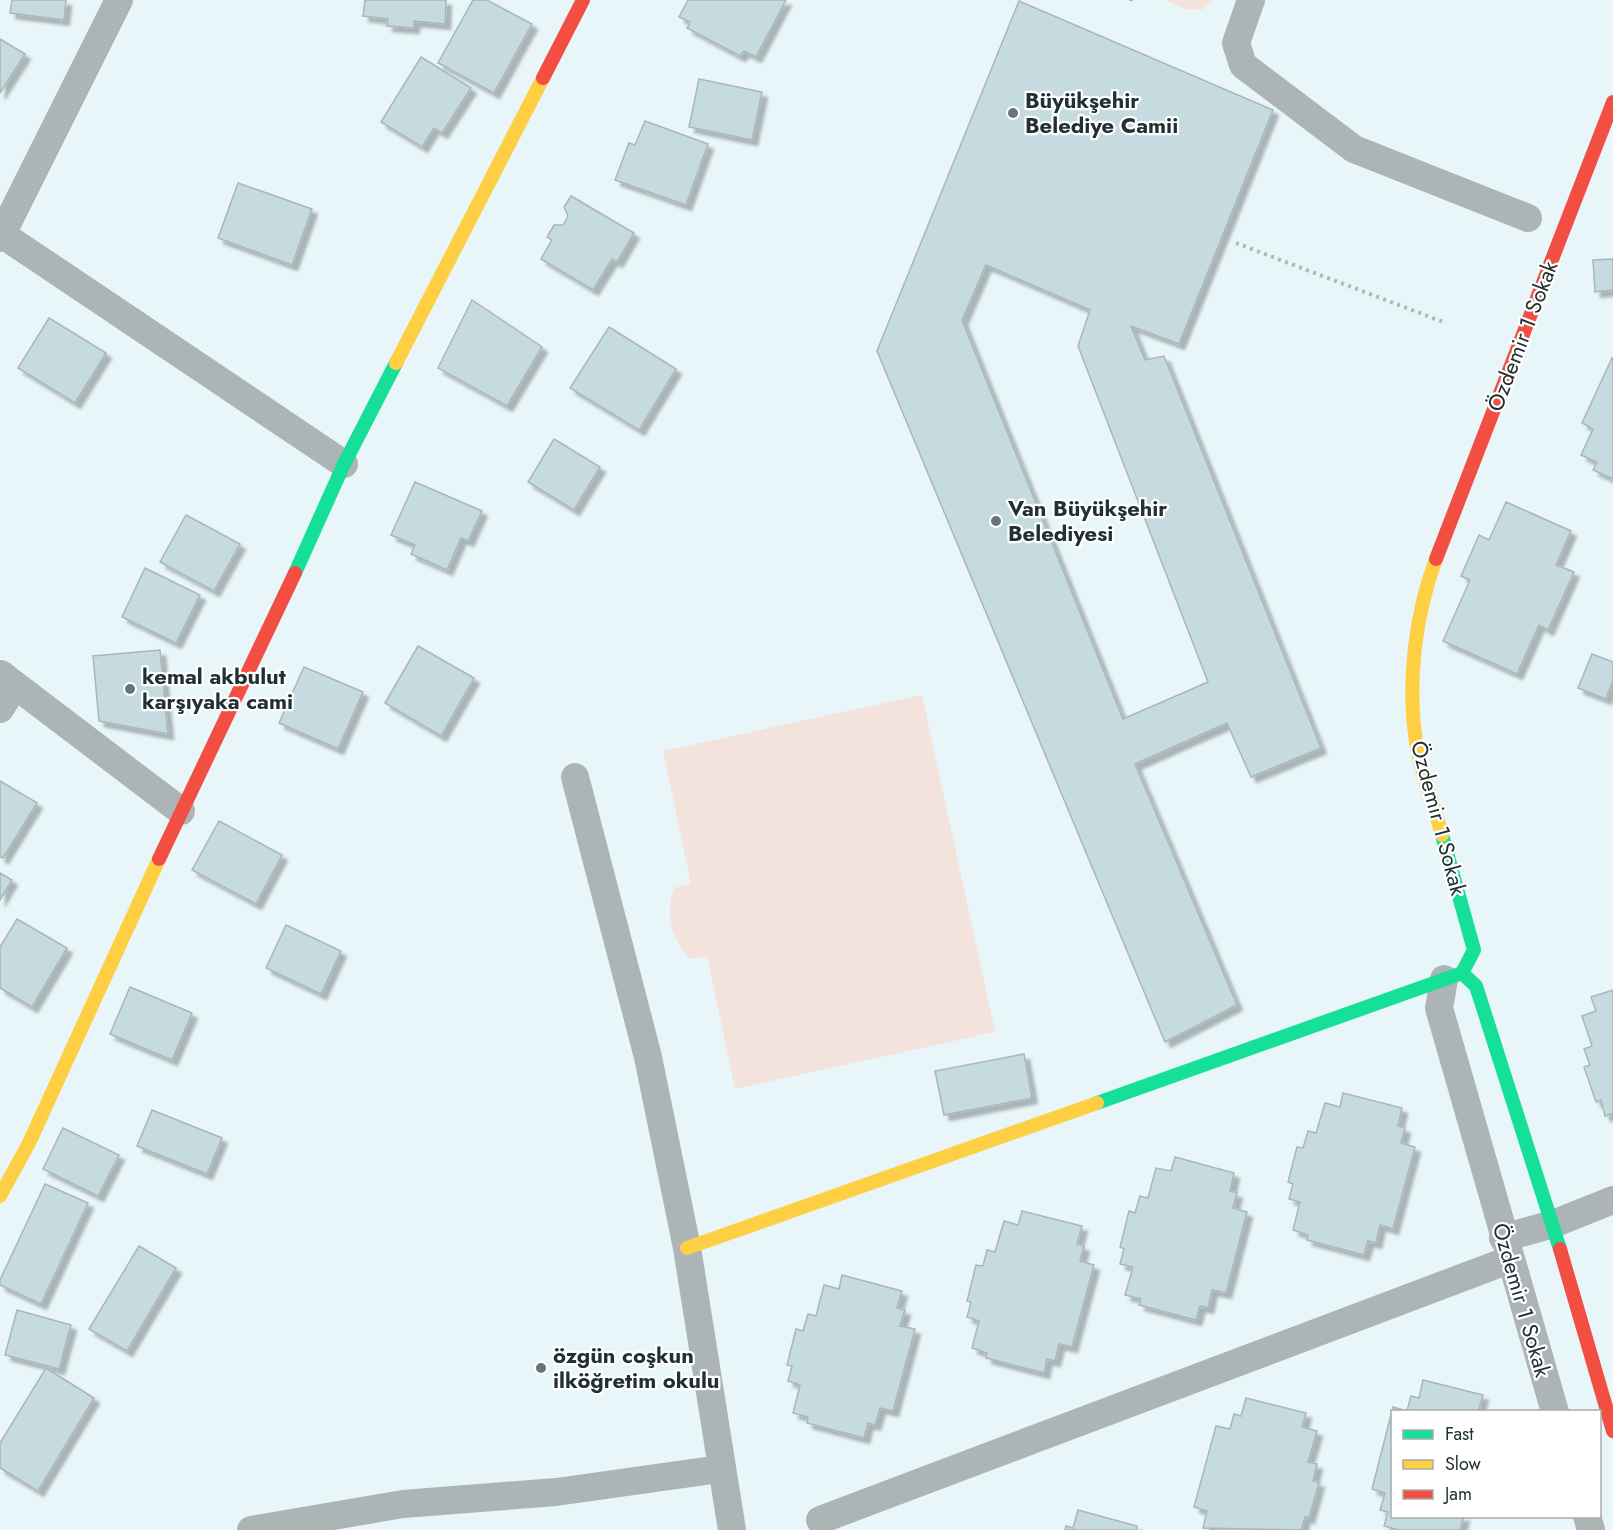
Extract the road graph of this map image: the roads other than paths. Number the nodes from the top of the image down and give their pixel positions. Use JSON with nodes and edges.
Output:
{"nodes":[{"id":1,"x":119,"y":0,"type":"edge"},
{"id":2,"x":583,"y":0,"type":"edge"},
{"id":3,"x":1251,"y":0,"type":"edge"},
{"id":4,"x":1613,"y":102,"type":"edge"},
{"id":5,"x":1528,"y":218,"type":"dead end"},
{"id":6,"x":1,"y":235,"type":"edge"},
{"id":7,"x":344,"y":464,"type":"junction"},
{"id":8,"x":7,"y":679,"type":"edge"},
{"id":9,"x":0,"y":709,"type":"edge"},
{"id":10,"x":575,"y":777,"type":"dead end"},
{"id":11,"x":181,"y":811,"type":"junction"},
{"id":12,"x":1453,"y":976,"type":"junction"},
{"id":13,"x":0,"y":1196,"type":"edge"},
{"id":14,"x":1613,"y":1200,"type":"edge"},
{"id":15,"x":1553,"y":1224,"type":"junction"},
{"id":16,"x":687,"y":1248,"type":"junction"},
{"id":17,"x":1506,"y":1249,"type":"junction"},
{"id":18,"x":1554,"y":1410,"type":"edge"},
{"id":19,"x":1613,"y":1431,"type":"edge"},
{"id":20,"x":720,"y":1469,"type":"junction"},
{"id":21,"x":820,"y":1520,"type":"dead end"},
{"id":22,"x":250,"y":1530,"type":"edge"},
{"id":23,"x":732,"y":1530,"type":"edge"}],
"edges":[{"from":1,"to":6,"type":"street"},
{"from":2,"to":7,"type":"street"},
{"from":3,"to":5,"type":"street"},
{"from":4,"to":12,"type":"street","name":"Özdemir 1 Sokak"},
{"from":6,"to":7,"type":"street"},
{"from":7,"to":11,"type":"street"},
{"from":8,"to":9,"type":"street"},
{"from":8,"to":11,"type":"street"},
{"from":10,"to":16,"type":"street"},
{"from":11,"to":13,"type":"street"},
{"from":12,"to":15,"type":"street"},
{"from":12,"to":16,"type":"street"},
{"from":12,"to":17,"type":"street","name":"Özdemir 1 Sokak"},
{"from":14,"to":15,"type":"street"},
{"from":15,"to":17,"type":"street"},
{"from":15,"to":19,"type":"street"},
{"from":16,"to":20,"type":"street"},
{"from":17,"to":18,"type":"street","name":"Özdemir 1 Sokak"},
{"from":17,"to":21,"type":"street"},
{"from":20,"to":22,"type":"street"},
{"from":20,"to":23,"type":"street"}]}
